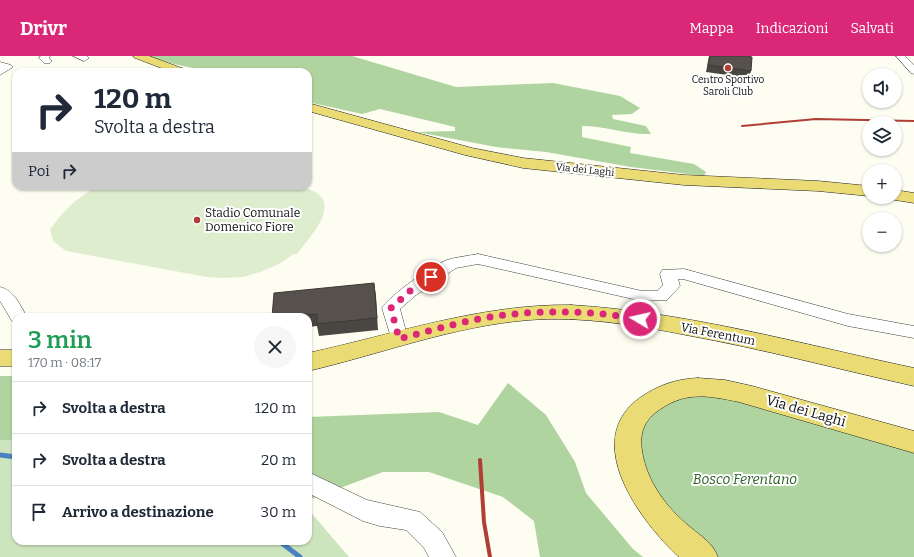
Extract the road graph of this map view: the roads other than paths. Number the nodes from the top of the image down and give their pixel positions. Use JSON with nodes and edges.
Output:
{"nodes":[{"id":1,"x":139,"y":56,"type":"edge"},
{"id":2,"x":900,"y":56,"type":"edge"},
{"id":3,"x":0,"y":65,"type":"edge"},
{"id":4,"x":172,"y":68,"type":"edge"},
{"id":5,"x":914,"y":71,"type":"edge"},
{"id":6,"x":0,"y":72,"type":"edge"},
{"id":7,"x":312,"y":108,"type":"edge"},
{"id":8,"x":862,"y":190,"type":"edge"},
{"id":9,"x":902,"y":196,"type":"edge"},
{"id":10,"x":914,"y":198,"type":"edge"},
{"id":11,"x":0,"y":292,"type":"edge"},
{"id":12,"x":16,"y":313,"type":"edge"},
{"id":13,"x":914,"y":332,"type":"edge"},
{"id":14,"x":399,"y":339,"type":"junction"},
{"id":15,"x":0,"y":358,"type":"edge"},
{"id":16,"x":12,"y":358,"type":"edge"},
{"id":17,"x":312,"y":361,"type":"edge"},
{"id":18,"x":914,"y":378,"type":"edge"},
{"id":19,"x":914,"y":442,"type":"edge"},
{"id":20,"x":312,"y":484,"type":"edge"},
{"id":21,"x":443,"y":557,"type":"edge"},
{"id":22,"x":703,"y":557,"type":"edge"}],
"edges":[{"from":1,"to":4,"type":"main road"},
{"from":2,"to":5,"type":"street"},
{"from":3,"to":6,"type":"street"},
{"from":7,"to":8,"type":"main road","name":"Via dei Laghi"},
{"from":9,"to":10,"type":"main road"},
{"from":11,"to":12,"type":"street"},
{"from":13,"to":14,"type":"street"},
{"from":14,"to":17,"type":"main road","name":"Via Ferentum"},
{"from":14,"to":18,"type":"main road","name":"Via Ferentum"},
{"from":15,"to":16,"type":"main road"},
{"from":19,"to":22,"type":"main road","name":"Via dei Laghi"},
{"from":20,"to":21,"type":"street"}]}
